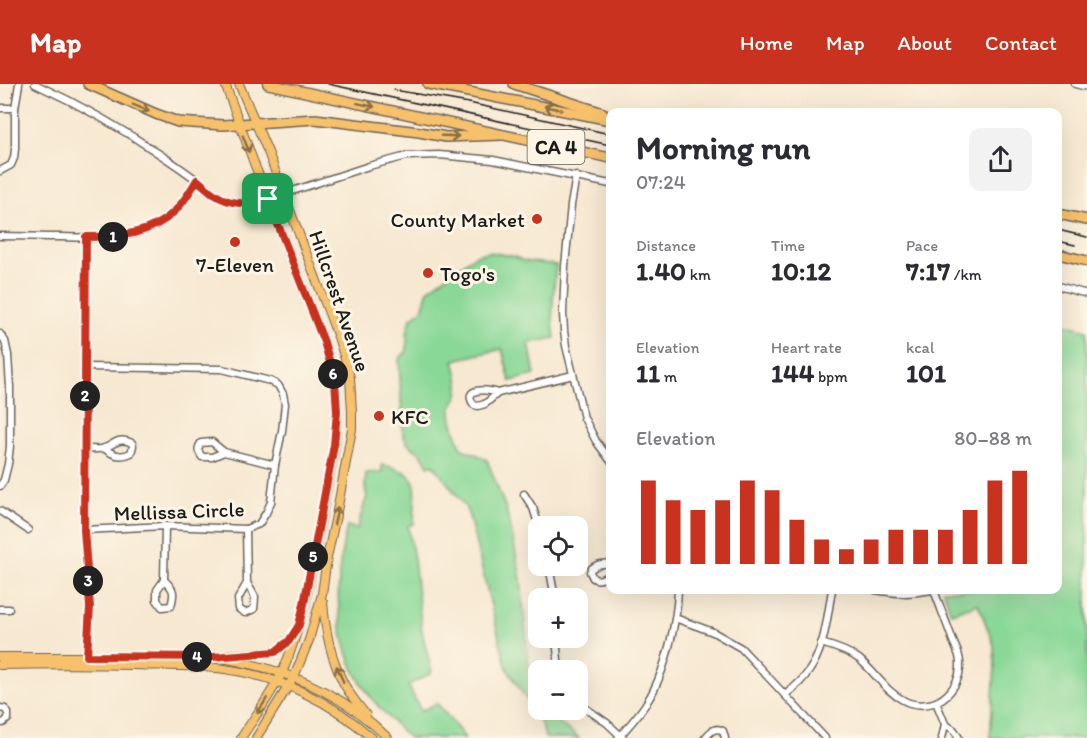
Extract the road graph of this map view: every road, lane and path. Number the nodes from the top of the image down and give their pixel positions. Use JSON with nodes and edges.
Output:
{"nodes":[{"id":1,"x":19,"y":84,"type":"edge"},
{"id":2,"x":35,"y":84,"type":"edge"},
{"id":3,"x":88,"y":84,"type":"edge"},
{"id":4,"x":239,"y":84,"type":"edge"},
{"id":5,"x":268,"y":84,"type":"edge"},
{"id":6,"x":428,"y":84,"type":"edge"},
{"id":7,"x":514,"y":84,"type":"edge"},
{"id":8,"x":1075,"y":84,"type":"edge"},
{"id":9,"x":226,"y":87,"type":"edge"},
{"id":10,"x":1087,"y":87,"type":"edge"},
{"id":11,"x":0,"y":108,"type":"edge"},
{"id":12,"x":15,"y":108,"type":"junction"},
{"id":13,"x":606,"y":117,"type":"edge"},
{"id":14,"x":606,"y":117,"type":"edge"},
{"id":15,"x":239,"y":124,"type":"junction"},
{"id":16,"x":256,"y":124,"type":"junction"},
{"id":17,"x":502,"y":135,"type":"junction"},
{"id":18,"x":606,"y":157,"type":"edge"},
{"id":19,"x":0,"y":171,"type":"edge"},
{"id":20,"x":576,"y":176,"type":"junction"},
{"id":21,"x":197,"y":180,"type":"junction"},
{"id":22,"x":606,"y":183,"type":"edge"},
{"id":23,"x":283,"y":194,"type":"junction"},
{"id":24,"x":268,"y":199,"type":"junction"},
{"id":25,"x":1062,"y":215,"type":"edge"},
{"id":26,"x":1087,"y":220,"type":"edge"},
{"id":27,"x":0,"y":236,"type":"edge"},
{"id":28,"x":86,"y":237,"type":"junction"},
{"id":29,"x":1062,"y":255,"type":"edge"},
{"id":30,"x":1087,"y":261,"type":"edge"},
{"id":31,"x":1062,"y":287,"type":"edge"},
{"id":32,"x":1087,"y":294,"type":"edge"},
{"id":33,"x":0,"y":334,"type":"edge"},
{"id":34,"x":0,"y":368,"type":"edge"},
{"id":35,"x":9,"y":368,"type":"junction"},
{"id":36,"x":85,"y":368,"type":"junction"},
{"id":37,"x":573,"y":375,"type":"junction"},
{"id":38,"x":498,"y":393,"type":"dead end"},
{"id":39,"x":104,"y":448,"type":"dead end"},
{"id":40,"x":85,"y":449,"type":"junction"},
{"id":41,"x":224,"y":452,"type":"dead end"},
{"id":42,"x":606,"y":455,"type":"edge"},
{"id":43,"x":275,"y":465,"type":"junction"},
{"id":44,"x":0,"y":486,"type":"edge"},
{"id":45,"x":524,"y":494,"type":"dead end"},
{"id":46,"x":0,"y":511,"type":"edge"},
{"id":47,"x":536,"y":516,"type":"edge"},
{"id":48,"x":165,"y":526,"type":"junction"},
{"id":49,"x":246,"y":529,"type":"junction"},
{"id":50,"x":28,"y":530,"type":"dead end"},
{"id":51,"x":84,"y":530,"type":"junction"},
{"id":52,"x":606,"y":564,"type":"edge"},
{"id":53,"x":606,"y":577,"type":"edge"},
{"id":54,"x":164,"y":580,"type":"dead end"},
{"id":55,"x":247,"y":583,"type":"dead end"},
{"id":56,"x":322,"y":594,"type":"junction"},
{"id":57,"x":678,"y":594,"type":"edge"},
{"id":58,"x":831,"y":594,"type":"edge"},
{"id":59,"x":935,"y":594,"type":"edge"},
{"id":60,"x":0,"y":609,"type":"edge"},
{"id":61,"x":9,"y":609,"type":"dead end"},
{"id":62,"x":675,"y":618,"type":"junction"},
{"id":63,"x":299,"y":625,"type":"junction"},
{"id":64,"x":821,"y":644,"type":"junction"},
{"id":65,"x":0,"y":657,"type":"edge"},
{"id":66,"x":213,"y":657,"type":"junction"},
{"id":67,"x":87,"y":660,"type":"junction"},
{"id":68,"x":0,"y":664,"type":"edge"},
{"id":69,"x":282,"y":673,"type":"junction"},
{"id":70,"x":294,"y":677,"type":"junction"},
{"id":71,"x":277,"y":682,"type":"junction"},
{"id":72,"x":289,"y":687,"type":"junction"},
{"id":73,"x":785,"y":695,"type":"junction"},
{"id":74,"x":936,"y":702,"type":"junction"},
{"id":75,"x":0,"y":708,"type":"edge"},
{"id":76,"x":588,"y":711,"type":"edge"},
{"id":77,"x":0,"y":723,"type":"edge"},
{"id":78,"x":372,"y":723,"type":"junction"},
{"id":79,"x":945,"y":724,"type":"junction"},
{"id":80,"x":620,"y":737,"type":"edge"},
{"id":81,"x":241,"y":738,"type":"edge"},
{"id":82,"x":256,"y":738,"type":"edge"},
{"id":83,"x":372,"y":738,"type":"edge"},
{"id":84,"x":388,"y":738,"type":"edge"},
{"id":85,"x":705,"y":738,"type":"edge"},
{"id":86,"x":725,"y":738,"type":"edge"},
{"id":87,"x":825,"y":738,"type":"edge"},
{"id":88,"x":942,"y":738,"type":"edge"},
{"id":89,"x":959,"y":738,"type":"edge"}],
"edges":[{"from":1,"to":12,"type":"street"},
{"from":2,"to":21,"type":"street"},
{"from":3,"to":15,"type":"highway","one_way":true},
{"from":4,"to":16,"type":"main road","name":"Hillcrest Avenue"},
{"from":5,"to":17,"type":"highway","number":"CA 4","one_way":true},
{"from":13,"to":6,"type":"highway","number":"CA 4","one_way":true},
{"from":7,"to":14,"type":"highway"},
{"from":8,"to":10,"type":"street"},
{"from":9,"to":15,"type":"main road","name":"Hillcrest Avenue"},
{"from":11,"to":12,"type":"street"},
{"from":12,"to":19,"type":"street"},
{"from":15,"to":16,"type":"highway"},
{"from":15,"to":24,"type":"main road","name":"Hillcrest Avenue","one_way":true},
{"from":16,"to":17,"type":"highway","one_way":true},
{"from":16,"to":23,"type":"main road","name":"Hillcrest Avenue"},
{"from":17,"to":18,"type":"highway","number":"CA 4"},
{"from":20,"to":22,"type":"street"},
{"from":20,"to":23,"type":"street"},
{"from":20,"to":37,"type":"street"},
{"from":21,"to":24,"type":"street"},
{"from":21,"to":28,"type":"street"},
{"from":23,"to":24,"type":"street"},
{"from":56,"to":23,"type":"main road","name":"Hillcrest Avenue","one_way":true},
{"from":24,"to":63,"type":"main road","name":"Hillcrest Avenue"},
{"from":25,"to":26,"type":"highway"},
{"from":27,"to":28,"type":"street"},
{"from":28,"to":36,"type":"street"},
{"from":29,"to":30,"type":"highway"},
{"from":31,"to":32,"type":"street"},
{"from":33,"to":35,"type":"street"},
{"from":34,"to":35,"type":"street"},
{"from":35,"to":44,"type":"street"},
{"from":36,"to":40,"type":"street"},
{"from":36,"to":43,"type":"street","name":"Mellissa Circle"},
{"from":37,"to":38,"type":"street"},
{"from":37,"to":42,"type":"street"},
{"from":39,"to":40,"type":"street"},
{"from":40,"to":51,"type":"street"},
{"from":41,"to":43,"type":"street"},
{"from":43,"to":49,"type":"street","name":"Mellissa Circle"},
{"from":45,"to":47,"type":"street"},
{"from":46,"to":50,"type":"street"},
{"from":48,"to":49,"type":"street","name":"Mellissa Circle"},
{"from":48,"to":51,"type":"street","name":"Mellissa Circle"},
{"from":48,"to":54,"type":"street"},
{"from":49,"to":55,"type":"street"},
{"from":51,"to":67,"type":"street"},
{"from":52,"to":53,"type":"street"},
{"from":56,"to":70,"type":"main road","name":"Hillcrest Avenue"},
{"from":78,"to":56,"type":"main road","one_way":true},
{"from":57,"to":62,"type":"street"},
{"from":58,"to":64,"type":"street"},
{"from":59,"to":74,"type":"street"},
{"from":60,"to":61,"type":"street"},
{"from":62,"to":73,"type":"street"},
{"from":62,"to":80,"type":"street"},
{"from":63,"to":66,"type":"main road"},
{"from":63,"to":69,"type":"main road","name":"Hillcrest Avenue"},
{"from":64,"to":73,"type":"street"},
{"from":64,"to":74,"type":"street"},
{"from":65,"to":67,"type":"main road"},
{"from":66,"to":67,"type":"main road"},
{"from":66,"to":69,"type":"main road"},
{"from":67,"to":68,"type":"main road"},
{"from":67,"to":71,"type":"main road"},
{"from":69,"to":70,"type":"main road"},
{"from":69,"to":71,"type":"main road","name":"Hillcrest Avenue"},
{"from":70,"to":72,"type":"main road","name":"Hillcrest Avenue"},
{"from":70,"to":78,"type":"main road"},
{"from":71,"to":72,"type":"main road"},
{"from":71,"to":81,"type":"main road","name":"Hillcrest Avenue","one_way":true},
{"from":72,"to":82,"type":"main road","name":"Hillcrest Avenue"},
{"from":72,"to":83,"type":"main road"},
{"from":73,"to":87,"type":"street"},
{"from":74,"to":79,"type":"street"},
{"from":75,"to":77,"type":"street"},
{"from":76,"to":80,"type":"street"},
{"from":78,"to":84,"type":"main road"},
{"from":79,"to":88,"type":"street"},
{"from":79,"to":89,"type":"street"},
{"from":85,"to":86,"type":"street"}]}
